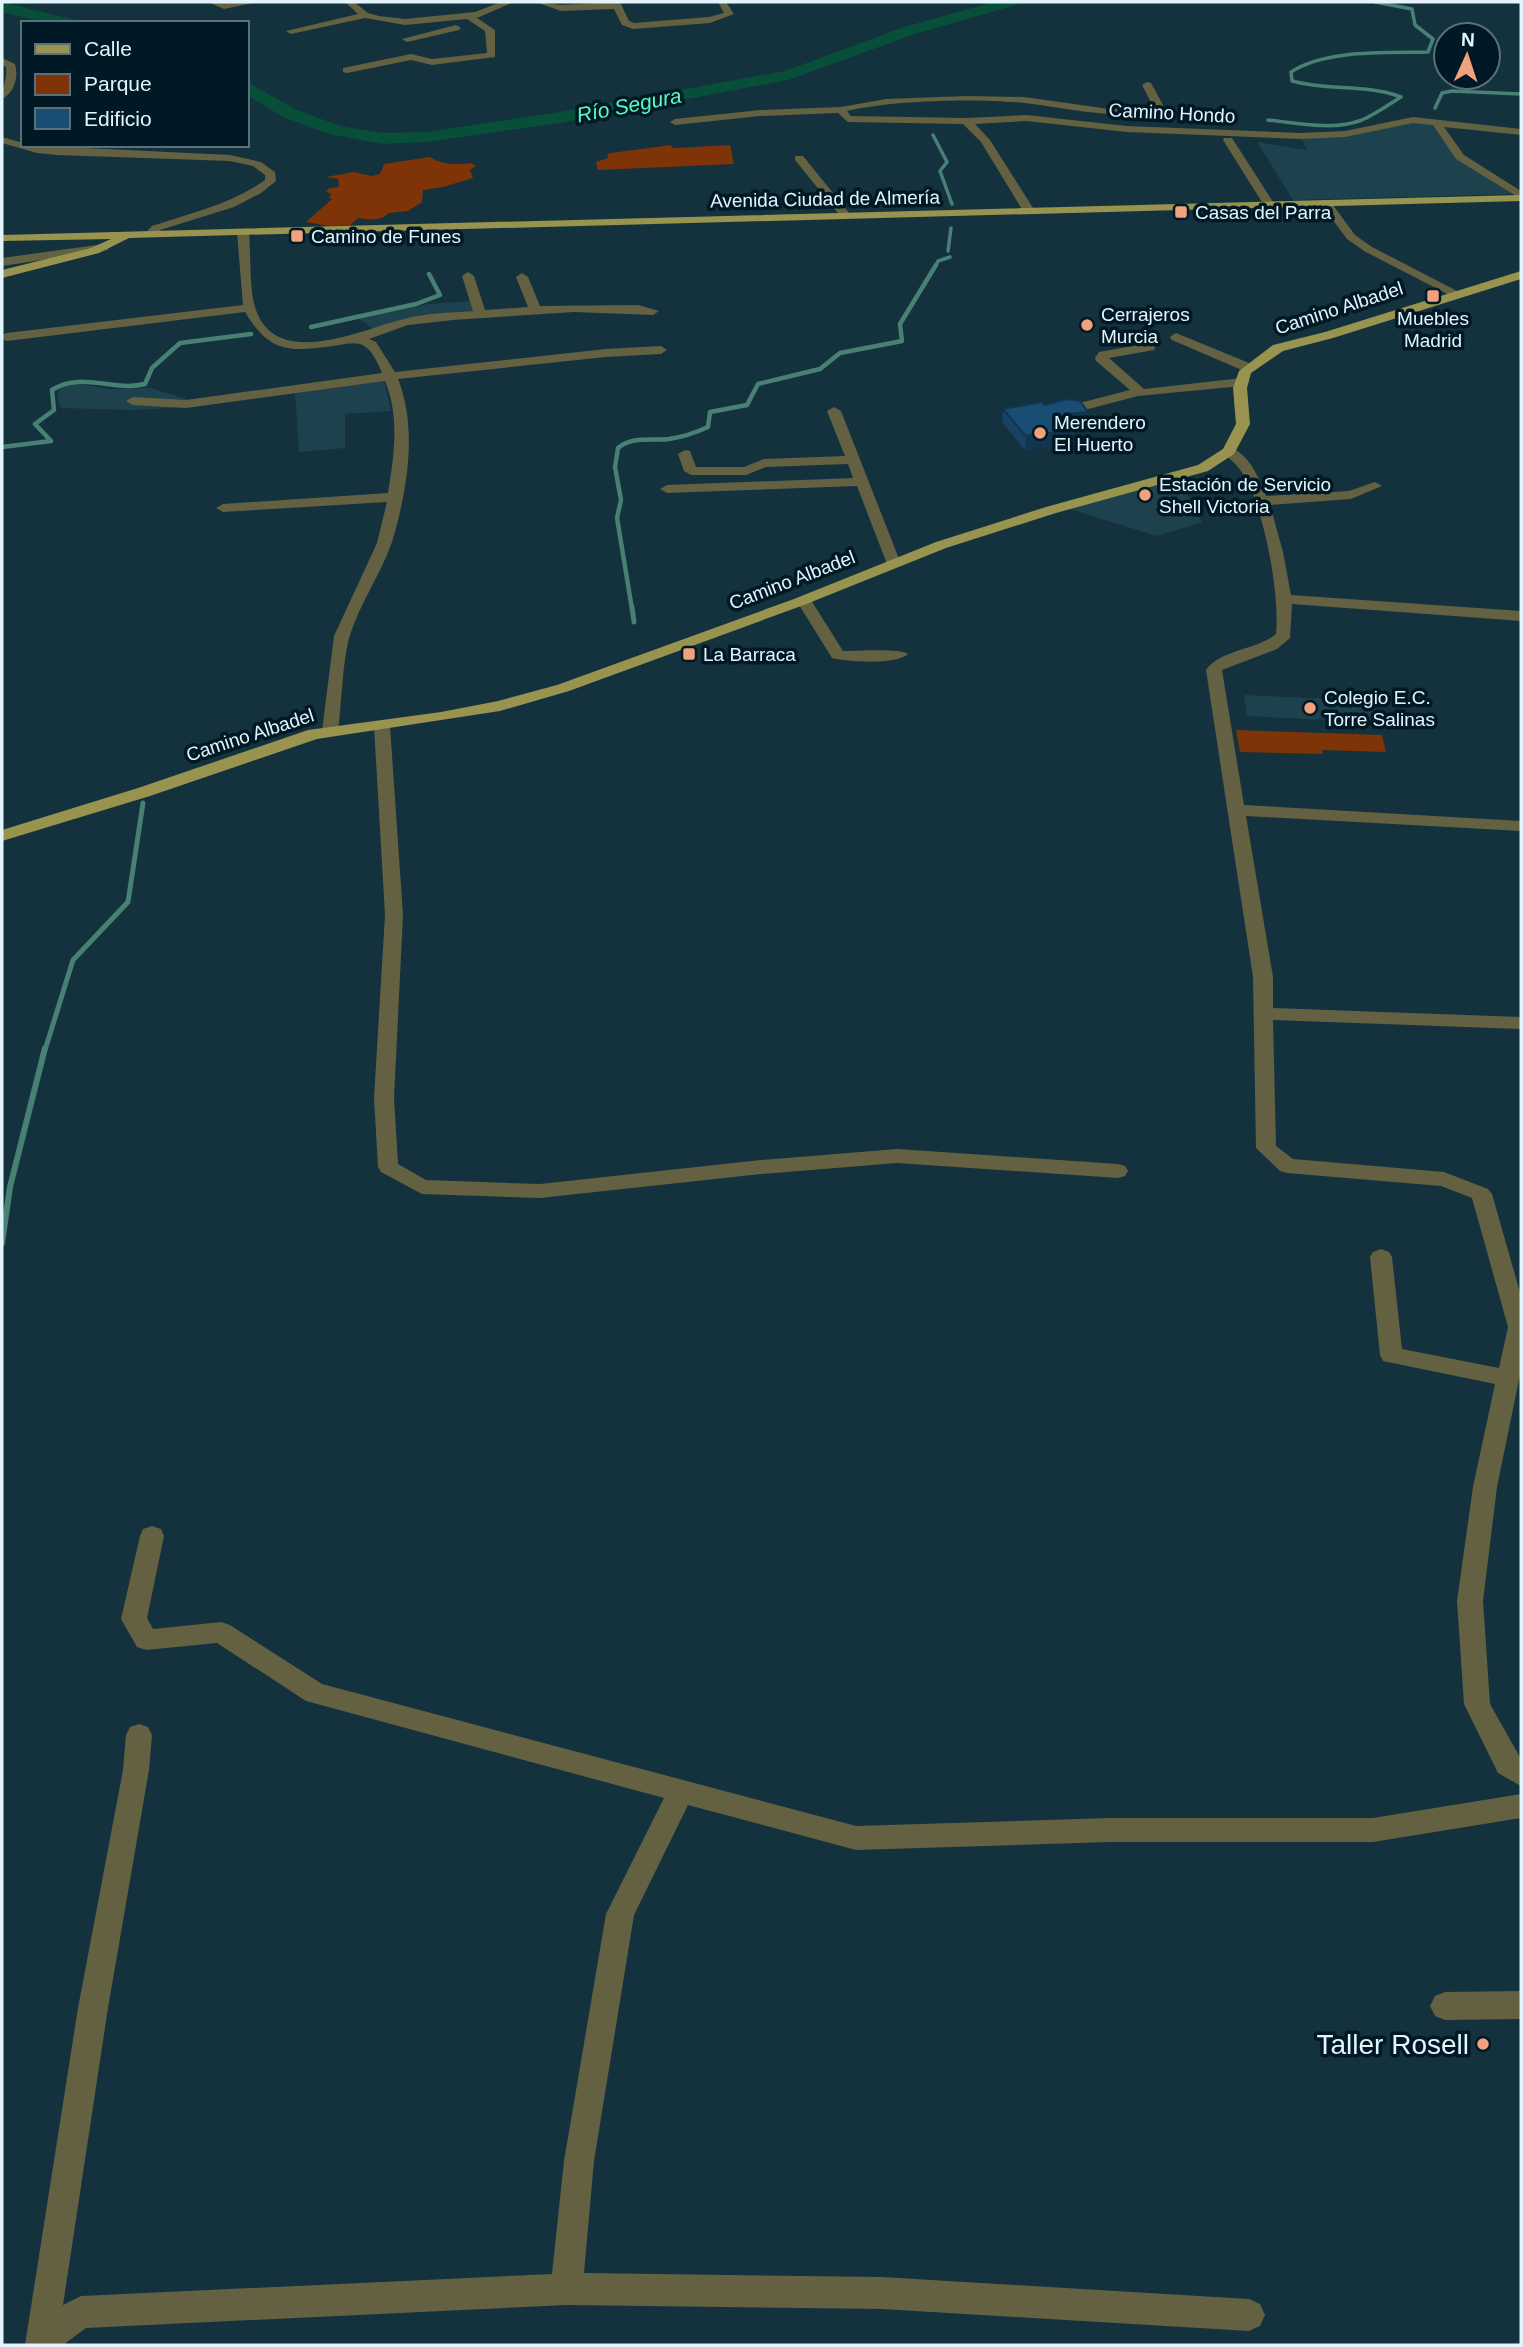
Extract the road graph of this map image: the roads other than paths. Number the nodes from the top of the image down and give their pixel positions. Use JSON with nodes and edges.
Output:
{"nodes":[{"id":1,"x":213,"y":2,"type":"edge"},
{"id":2,"x":252,"y":2,"type":"edge"},
{"id":3,"x":349,"y":2,"type":"edge"},
{"id":4,"x":509,"y":2,"type":"edge"},
{"id":5,"x":541,"y":2,"type":"edge"},
{"id":6,"x":722,"y":2,"type":"edge"},
{"id":7,"x":617,"y":4,"type":"edge"},
{"id":8,"x":365,"y":15,"type":"junction"},
{"id":9,"x":475,"y":19,"type":"junction"},
{"id":10,"x":291,"y":31,"type":"dead end"},
{"id":11,"x":407,"y":39,"type":"dead end"},
{"id":12,"x":2,"y":61,"type":"edge"},
{"id":13,"x":347,"y":70,"type":"dead end"},
{"id":14,"x":1147,"y":85,"type":"dead end"},
{"id":15,"x":2,"y":96,"type":"edge"},
{"id":16,"x":841,"y":110,"type":"junction"},
{"id":17,"x":966,"y":121,"type":"junction"},
{"id":18,"x":1436,"y":121,"type":"junction"},
{"id":19,"x":675,"y":122,"type":"dead end"},
{"id":20,"x":1521,"y":132,"type":"edge"},
{"id":21,"x":2,"y":140,"type":"edge"},
{"id":22,"x":1228,"y":140,"type":"dead end"},
{"id":23,"x":21,"y":145,"type":"edge"},
{"id":24,"x":26,"y":147,"type":"edge"},
{"id":25,"x":799,"y":158,"type":"dead end"},
{"id":26,"x":1521,"y":197,"type":"edge"},
{"id":27,"x":1326,"y":204,"type":"junction"},
{"id":28,"x":1269,"y":205,"type":"junction"},
{"id":29,"x":1029,"y":211,"type":"junction"},
{"id":30,"x":846,"y":216,"type":"junction"},
{"id":31,"x":192,"y":224,"type":"junction"},
{"id":32,"x":160,"y":230,"type":"junction"},
{"id":33,"x":220,"y":232,"type":"junction"},
{"id":34,"x":243,"y":232,"type":"junction"},
{"id":35,"x":129,"y":235,"type":"junction"},
{"id":36,"x":91,"y":236,"type":"junction"},
{"id":37,"x":2,"y":238,"type":"edge"},
{"id":38,"x":105,"y":247,"type":"junction"},
{"id":39,"x":2,"y":262,"type":"edge"},
{"id":40,"x":27,"y":262,"type":"junction"},
{"id":41,"x":2,"y":274,"type":"edge"},
{"id":42,"x":1521,"y":275,"type":"edge"},
{"id":43,"x":468,"y":276,"type":"dead end"},
{"id":44,"x":522,"y":278,"type":"dead end"},
{"id":45,"x":1457,"y":293,"type":"junction"},
{"id":46,"x":249,"y":308,"type":"junction"},
{"id":47,"x":536,"y":311,"type":"junction"},
{"id":48,"x":653,"y":311,"type":"dead end"},
{"id":49,"x":481,"y":315,"type":"junction"},
{"id":50,"x":8,"y":337,"type":"dead end"},
{"id":51,"x":1176,"y":337,"type":"dead end"},
{"id":52,"x":355,"y":339,"type":"junction"},
{"id":53,"x":1149,"y":347,"type":"dead end"},
{"id":54,"x":661,"y":349,"type":"dead end"},
{"id":55,"x":1249,"y":368,"type":"junction"},
{"id":56,"x":391,"y":376,"type":"junction"},
{"id":57,"x":1242,"y":382,"type":"junction"},
{"id":58,"x":1139,"y":392,"type":"junction"},
{"id":59,"x":133,"y":401,"type":"dead end"},
{"id":60,"x":1073,"y":409,"type":"edge"},
{"id":61,"x":834,"y":411,"type":"dead end"},
{"id":62,"x":1230,"y":451,"type":"junction"},
{"id":63,"x":685,"y":454,"type":"dead end"},
{"id":64,"x":854,"y":460,"type":"junction"},
{"id":65,"x":863,"y":482,"type":"junction"},
{"id":66,"x":1375,"y":486,"type":"dead end"},
{"id":67,"x":667,"y":489,"type":"dead end"},
{"id":68,"x":394,"y":497,"type":"junction"},
{"id":69,"x":1261,"y":501,"type":"junction"},
{"id":70,"x":223,"y":508,"type":"dead end"},
{"id":71,"x":894,"y":564,"type":"junction"},
{"id":72,"x":1282,"y":599,"type":"junction"},
{"id":73,"x":804,"y":600,"type":"junction"},
{"id":74,"x":1521,"y":616,"type":"edge"},
{"id":75,"x":900,"y":654,"type":"dead end"},
{"id":76,"x":382,"y":726,"type":"junction"},
{"id":77,"x":330,"y":732,"type":"junction"},
{"id":78,"x":1235,"y":810,"type":"junction"},
{"id":79,"x":1521,"y":826,"type":"edge"},
{"id":80,"x":2,"y":836,"type":"edge"},
{"id":81,"x":1263,"y":1014,"type":"junction"},
{"id":82,"x":1521,"y":1023,"type":"edge"},
{"id":83,"x":1118,"y":1171,"type":"dead end"},
{"id":84,"x":1381,"y":1257,"type":"dead end"},
{"id":85,"x":1508,"y":1378,"type":"junction"},
{"id":86,"x":152,"y":1536,"type":"dead end"},
{"id":87,"x":139,"y":1735,"type":"dead end"},
{"id":88,"x":1521,"y":1774,"type":"edge"},
{"id":89,"x":681,"y":1792,"type":"junction"},
{"id":90,"x":1521,"y":1807,"type":"edge"},
{"id":91,"x":1521,"y":2005,"type":"edge"},
{"id":92,"x":1444,"y":2006,"type":"dead end"},
{"id":93,"x":566,"y":2289,"type":"junction"},
{"id":94,"x":1249,"y":2315,"type":"dead end"},
{"id":95,"x":42,"y":2343,"type":"edge"}],
"edges":[{"from":1,"to":2,"type":"street"},
{"from":3,"to":8,"type":"street"},
{"from":4,"to":9,"type":"street"},
{"from":5,"to":7,"type":"street"},
{"from":6,"to":7,"type":"street"},
{"from":8,"to":9,"type":"street"},
{"from":8,"to":10,"type":"street"},
{"from":9,"to":11,"type":"street"},
{"from":9,"to":13,"type":"street"},
{"from":12,"to":15,"type":"street"},
{"from":14,"to":16,"type":"street"},
{"from":16,"to":17,"type":"street","name":"Camino Hondo"},
{"from":16,"to":19,"type":"street","name":"Camino Hondo"},
{"from":17,"to":18,"type":"street","name":"Camino Hondo"},
{"from":17,"to":29,"type":"street"},
{"from":18,"to":20,"type":"street","name":"Camino Hondo"},
{"from":18,"to":26,"type":"street"},
{"from":21,"to":23,"type":"street"},
{"from":22,"to":28,"type":"street"},
{"from":24,"to":31,"type":"street"},
{"from":25,"to":30,"type":"street"},
{"from":26,"to":27,"type":"main road","name":"Avenida Ciudad de Almería"},
{"from":27,"to":28,"type":"main road","name":"Avenida Ciudad de Almería"},
{"from":27,"to":45,"type":"street"},
{"from":28,"to":29,"type":"main road","name":"Avenida Ciudad de Almería"},
{"from":29,"to":30,"type":"main road","name":"Avenida Ciudad de Almería"},
{"from":30,"to":34,"type":"main road","name":"Avenida Ciudad de Almería"},
{"from":31,"to":32,"type":"street"},
{"from":31,"to":33,"type":"street"},
{"from":32,"to":33,"type":"main road","name":"Avenida Ciudad de Almería"},
{"from":32,"to":35,"type":"main road","name":"Avenida Ciudad de Almería"},
{"from":33,"to":34,"type":"main road","name":"Avenida Ciudad de Almería"},
{"from":34,"to":46,"type":"street"},
{"from":35,"to":36,"type":"main road","name":"Avenida Ciudad de Almería"},
{"from":35,"to":38,"type":"main road"},
{"from":36,"to":37,"type":"main road","name":"Avenida Ciudad de Almería"},
{"from":36,"to":38,"type":"main road"},
{"from":38,"to":40,"type":"main road"},
{"from":39,"to":40,"type":"street"},
{"from":40,"to":41,"type":"main road"},
{"from":42,"to":45,"type":"main road","name":"Camino Albadel"},
{"from":43,"to":49,"type":"street"},
{"from":44,"to":47,"type":"street"},
{"from":45,"to":55,"type":"main road","name":"Camino Albadel"},
{"from":46,"to":50,"type":"street"},
{"from":46,"to":52,"type":"street"},
{"from":47,"to":48,"type":"street"},
{"from":47,"to":49,"type":"street"},
{"from":49,"to":52,"type":"street"},
{"from":51,"to":55,"type":"street"},
{"from":52,"to":56,"type":"street"},
{"from":53,"to":58,"type":"street"},
{"from":54,"to":56,"type":"street"},
{"from":55,"to":57,"type":"main road","name":"Camino Albadel"},
{"from":56,"to":59,"type":"street"},
{"from":56,"to":68,"type":"street"},
{"from":57,"to":58,"type":"street"},
{"from":57,"to":62,"type":"main road","name":"Camino Albadel"},
{"from":58,"to":60,"type":"street"},
{"from":61,"to":64,"type":"street"},
{"from":62,"to":69,"type":"street"},
{"from":62,"to":71,"type":"main road","name":"Camino Albadel"},
{"from":63,"to":64,"type":"street"},
{"from":64,"to":65,"type":"street"},
{"from":65,"to":67,"type":"street"},
{"from":65,"to":71,"type":"street"},
{"from":66,"to":69,"type":"street"},
{"from":68,"to":70,"type":"street"},
{"from":68,"to":77,"type":"street"},
{"from":69,"to":72,"type":"street"},
{"from":71,"to":73,"type":"main road","name":"Camino Albadel"},
{"from":72,"to":74,"type":"street"},
{"from":72,"to":78,"type":"street"},
{"from":73,"to":75,"type":"street"},
{"from":73,"to":76,"type":"main road","name":"Camino Albadel"},
{"from":76,"to":77,"type":"main road","name":"Camino Albadel"},
{"from":76,"to":83,"type":"street"},
{"from":77,"to":80,"type":"main road","name":"Camino Albadel"},
{"from":78,"to":79,"type":"street"},
{"from":78,"to":81,"type":"street"},
{"from":81,"to":82,"type":"street"},
{"from":81,"to":85,"type":"street"},
{"from":84,"to":85,"type":"street"},
{"from":85,"to":88,"type":"street"},
{"from":86,"to":89,"type":"street"},
{"from":87,"to":95,"type":"street"},
{"from":89,"to":90,"type":"street"},
{"from":89,"to":93,"type":"street"},
{"from":91,"to":92,"type":"street"},
{"from":93,"to":94,"type":"street"},
{"from":93,"to":95,"type":"street"}]}
